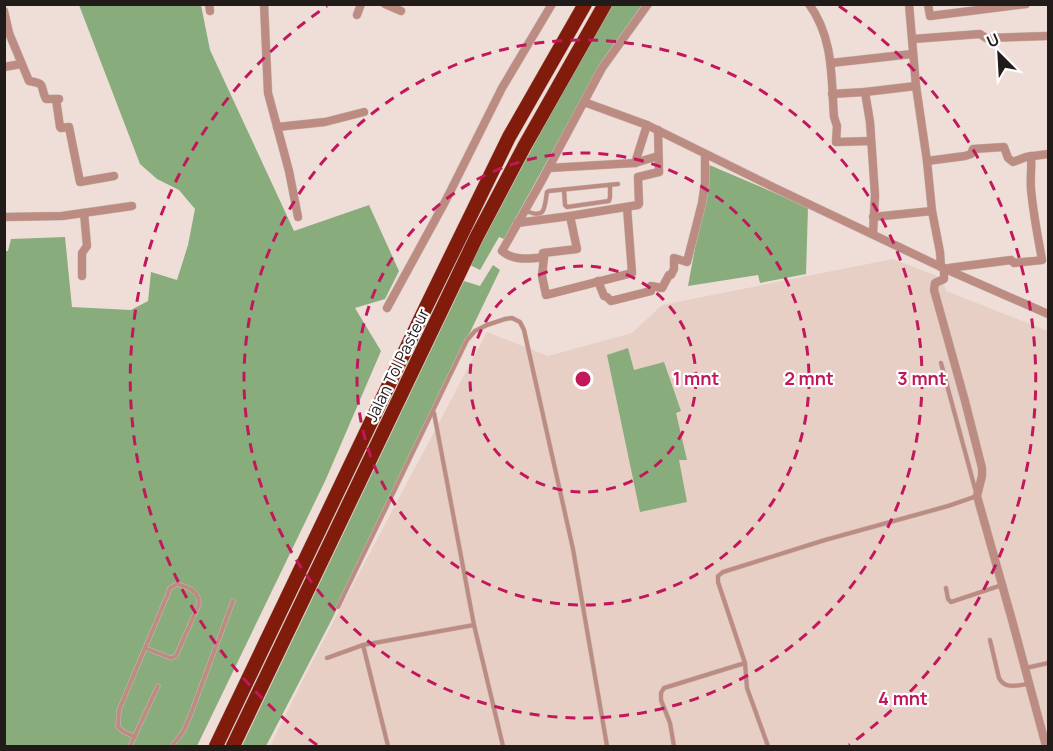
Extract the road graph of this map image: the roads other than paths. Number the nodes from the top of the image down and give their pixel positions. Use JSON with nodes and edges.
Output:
{"nodes":[{"id":1,"x":264,"y":4,"type":"edge"},
{"id":2,"x":361,"y":4,"type":"edge"},
{"id":3,"x":385,"y":4,"type":"edge"},
{"id":4,"x":552,"y":4,"type":"edge"},
{"id":5,"x":585,"y":4,"type":"edge"},
{"id":6,"x":605,"y":4,"type":"edge"},
{"id":7,"x":648,"y":4,"type":"edge"},
{"id":8,"x":809,"y":4,"type":"edge"},
{"id":9,"x":909,"y":4,"type":"edge"},
{"id":10,"x":928,"y":4,"type":"edge"},
{"id":11,"x":1026,"y":4,"type":"edge"},
{"id":12,"x":401,"y":11,"type":"dead end"},
{"id":13,"x":4,"y":12,"type":"edge"},
{"id":14,"x":357,"y":15,"type":"dead end"},
{"id":15,"x":1048,"y":36,"type":"edge"},
{"id":16,"x":913,"y":39,"type":"junction"},
{"id":17,"x":912,"y":54,"type":"junction"},
{"id":18,"x":831,"y":63,"type":"junction"},
{"id":19,"x":21,"y":64,"type":"junction"},
{"id":20,"x":4,"y":67,"type":"edge"},
{"id":21,"x":916,"y":86,"type":"junction"},
{"id":22,"x":866,"y":93,"type":"junction"},
{"id":23,"x":832,"y":94,"type":"junction"},
{"id":24,"x":584,"y":102,"type":"junction"},
{"id":25,"x":364,"y":112,"type":"dead end"},
{"id":26,"x":647,"y":125,"type":"junction"},
{"id":27,"x":277,"y":127,"type":"junction"},
{"id":28,"x":657,"y":130,"type":"junction"},
{"id":29,"x":871,"y":141,"type":"junction"},
{"id":30,"x":705,"y":154,"type":"junction"},
{"id":31,"x":1048,"y":154,"type":"edge"},
{"id":32,"x":658,"y":156,"type":"junction"},
{"id":33,"x":1031,"y":156,"type":"junction"},
{"id":34,"x":927,"y":161,"type":"junction"},
{"id":35,"x":634,"y":163,"type":"junction"},
{"id":36,"x":549,"y":168,"type":"junction"},
{"id":37,"x":114,"y":176,"type":"dead end"},
{"id":38,"x":618,"y":184,"type":"dead end"},
{"id":39,"x":609,"y":185,"type":"junction"},
{"id":40,"x":564,"y":190,"type":"junction"},
{"id":41,"x":132,"y":206,"type":"dead end"},
{"id":42,"x":627,"y":207,"type":"junction"},
{"id":43,"x":525,"y":210,"type":"junction"},
{"id":44,"x":932,"y":211,"type":"junction"},
{"id":45,"x":84,"y":213,"type":"junction"},
{"id":46,"x":570,"y":216,"type":"junction"},
{"id":47,"x":4,"y":217,"type":"edge"},
{"id":48,"x":298,"y":217,"type":"dead end"},
{"id":49,"x":873,"y":217,"type":"junction"},
{"id":50,"x":517,"y":223,"type":"junction"},
{"id":51,"x":873,"y":234,"type":"junction"},
{"id":52,"x":544,"y":258,"type":"junction"},
{"id":53,"x":944,"y":267,"type":"junction"},
{"id":54,"x":82,"y":276,"type":"dead end"},
{"id":55,"x":598,"y":281,"type":"junction"},
{"id":56,"x":387,"y":308,"type":"dead end"},
{"id":57,"x":1048,"y":314,"type":"edge"},
{"id":58,"x":941,"y":363,"type":"dead end"},
{"id":59,"x":433,"y":411,"type":"junction"},
{"id":60,"x":977,"y":496,"type":"junction"},
{"id":61,"x":1003,"y":585,"type":"junction"},
{"id":62,"x":946,"y":588,"type":"dead end"},
{"id":63,"x":233,"y":601,"type":"dead end"},
{"id":64,"x":338,"y":607,"type":"dead end"},
{"id":65,"x":474,"y":625,"type":"junction"},
{"id":66,"x":990,"y":640,"type":"dead end"},
{"id":67,"x":363,"y":645,"type":"junction"},
{"id":68,"x":145,"y":648,"type":"junction"},
{"id":69,"x":327,"y":658,"type":"dead end"},
{"id":70,"x":745,"y":663,"type":"junction"},
{"id":71,"x":1048,"y":663,"type":"edge"},
{"id":72,"x":1025,"y":669,"type":"junction"},
{"id":73,"x":1029,"y":684,"type":"junction"},
{"id":74,"x":158,"y":686,"type":"dead end"},
{"id":75,"x":135,"y":737,"type":"junction"},
{"id":76,"x":130,"y":747,"type":"edge"},
{"id":77,"x":172,"y":747,"type":"edge"},
{"id":78,"x":216,"y":747,"type":"edge"},
{"id":79,"x":233,"y":747,"type":"edge"},
{"id":80,"x":388,"y":747,"type":"edge"},
{"id":81,"x":502,"y":747,"type":"edge"},
{"id":82,"x":607,"y":747,"type":"edge"},
{"id":83,"x":674,"y":747,"type":"edge"},
{"id":84,"x":768,"y":747,"type":"edge"},
{"id":85,"x":1046,"y":747,"type":"edge"}],
"edges":[{"from":1,"to":27,"type":"street"},
{"from":2,"to":14,"type":"street"},
{"from":3,"to":12,"type":"street"},
{"from":4,"to":56,"type":"street"},
{"from":5,"to":78,"type":"highway","name":"Jalan Tol Pasteur"},
{"from":6,"to":79,"type":"highway","name":"Jalan Tol Pasteur"},
{"from":7,"to":24,"type":"street"},
{"from":8,"to":18,"type":"street"},
{"from":9,"to":16,"type":"street"},
{"from":10,"to":11,"type":"street"},
{"from":13,"to":19,"type":"street"},
{"from":15,"to":16,"type":"street"},
{"from":16,"to":17,"type":"street"},
{"from":17,"to":18,"type":"street"},
{"from":17,"to":21,"type":"street"},
{"from":18,"to":23,"type":"street"},
{"from":19,"to":20,"type":"street"},
{"from":19,"to":37,"type":"street"},
{"from":21,"to":22,"type":"street"},
{"from":21,"to":34,"type":"street"},
{"from":22,"to":23,"type":"street"},
{"from":22,"to":29,"type":"street"},
{"from":23,"to":29,"type":"street"},
{"from":24,"to":26,"type":"street"},
{"from":24,"to":36,"type":"street"},
{"from":25,"to":27,"type":"street"},
{"from":26,"to":28,"type":"street"},
{"from":26,"to":35,"type":"street"},
{"from":27,"to":48,"type":"street"},
{"from":28,"to":30,"type":"street"},
{"from":28,"to":32,"type":"street"},
{"from":29,"to":49,"type":"street"},
{"from":30,"to":51,"type":"street"},
{"from":30,"to":55,"type":"street"},
{"from":31,"to":33,"type":"street"},
{"from":32,"to":35,"type":"street"},
{"from":32,"to":42,"type":"street"},
{"from":33,"to":34,"type":"street"},
{"from":33,"to":53,"type":"street"},
{"from":34,"to":44,"type":"street"},
{"from":35,"to":36,"type":"street"},
{"from":36,"to":43,"type":"street"},
{"from":38,"to":39,"type":"lane"},
{"from":39,"to":40,"type":"lane"},
{"from":39,"to":40,"type":"lane"},
{"from":40,"to":43,"type":"lane"},
{"from":41,"to":45,"type":"street"},
{"from":42,"to":46,"type":"street"},
{"from":42,"to":55,"type":"street"},
{"from":43,"to":50,"type":"street"},
{"from":44,"to":49,"type":"street"},
{"from":44,"to":53,"type":"street"},
{"from":45,"to":47,"type":"street"},
{"from":45,"to":54,"type":"street"},
{"from":46,"to":50,"type":"street"},
{"from":46,"to":52,"type":"street"},
{"from":49,"to":51,"type":"street"},
{"from":50,"to":52,"type":"street"},
{"from":51,"to":53,"type":"street"},
{"from":52,"to":55,"type":"street"},
{"from":53,"to":57,"type":"street"},
{"from":53,"to":60,"type":"street"},
{"from":58,"to":60,"type":"lane"},
{"from":59,"to":64,"type":"lane"},
{"from":59,"to":65,"type":"lane"},
{"from":59,"to":82,"type":"lane"},
{"from":60,"to":61,"type":"street"},
{"from":60,"to":70,"type":"lane"},
{"from":61,"to":62,"type":"lane"},
{"from":61,"to":72,"type":"street"},
{"from":63,"to":77,"type":"lane"},
{"from":65,"to":67,"type":"lane"},
{"from":65,"to":81,"type":"lane"},
{"from":66,"to":73,"type":"lane"},
{"from":67,"to":69,"type":"lane"},
{"from":67,"to":80,"type":"lane"},
{"from":68,"to":68,"type":"lane"},
{"from":68,"to":75,"type":"lane"},
{"from":70,"to":83,"type":"lane"},
{"from":70,"to":84,"type":"lane"},
{"from":71,"to":72,"type":"lane"},
{"from":72,"to":73,"type":"street"},
{"from":73,"to":85,"type":"street"},
{"from":74,"to":75,"type":"lane"},
{"from":75,"to":76,"type":"lane"}]}
